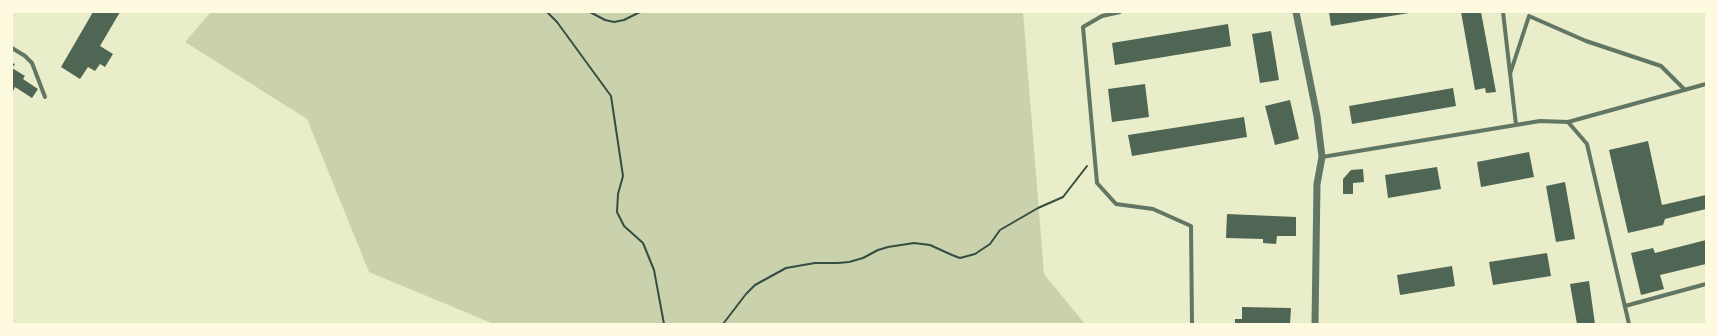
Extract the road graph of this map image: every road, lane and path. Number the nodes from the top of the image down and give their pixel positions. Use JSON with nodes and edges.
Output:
{"nodes":[{"id":1,"x":547,"y":12,"type":"edge"},
{"id":2,"x":590,"y":12,"type":"edge"},
{"id":3,"x":640,"y":12,"type":"edge"},
{"id":4,"x":1120,"y":12,"type":"edge"},
{"id":5,"x":1296,"y":12,"type":"edge"},
{"id":6,"x":1503,"y":12,"type":"edge"},
{"id":7,"x":1528,"y":14,"type":"edge"},
{"id":8,"x":12,"y":48,"type":"edge"},
{"id":9,"x":1510,"y":74,"type":"junction"},
{"id":10,"x":1706,"y":84,"type":"edge"},
{"id":11,"x":1685,"y":90,"type":"junction"},
{"id":12,"x":45,"y":97,"type":"dead end"},
{"id":13,"x":1568,"y":122,"type":"junction"},
{"id":14,"x":1516,"y":125,"type":"junction"},
{"id":15,"x":1322,"y":157,"type":"junction"},
{"id":16,"x":1095,"y":160,"type":"junction"},
{"id":17,"x":1706,"y":284,"type":"edge"},
{"id":18,"x":1625,"y":306,"type":"junction"},
{"id":19,"x":664,"y":324,"type":"edge"},
{"id":20,"x":723,"y":324,"type":"edge"},
{"id":21,"x":1192,"y":324,"type":"edge"},
{"id":22,"x":1315,"y":324,"type":"edge"},
{"id":23,"x":1629,"y":324,"type":"edge"}],
"edges":[{"from":1,"to":19,"type":"path"},
{"from":2,"to":3,"type":"path"},
{"from":4,"to":16,"type":"street"},
{"from":5,"to":15,"type":"street"},
{"from":6,"to":9,"type":"street"},
{"from":7,"to":9,"type":"street"},
{"from":7,"to":11,"type":"street"},
{"from":8,"to":12,"type":"street"},
{"from":9,"to":14,"type":"street"},
{"from":10,"to":11,"type":"street"},
{"from":11,"to":13,"type":"street"},
{"from":13,"to":14,"type":"street"},
{"from":13,"to":18,"type":"street"},
{"from":14,"to":15,"type":"street"},
{"from":15,"to":22,"type":"street"},
{"from":16,"to":20,"type":"path"},
{"from":16,"to":21,"type":"street"},
{"from":17,"to":18,"type":"street"},
{"from":18,"to":23,"type":"street"}]}
